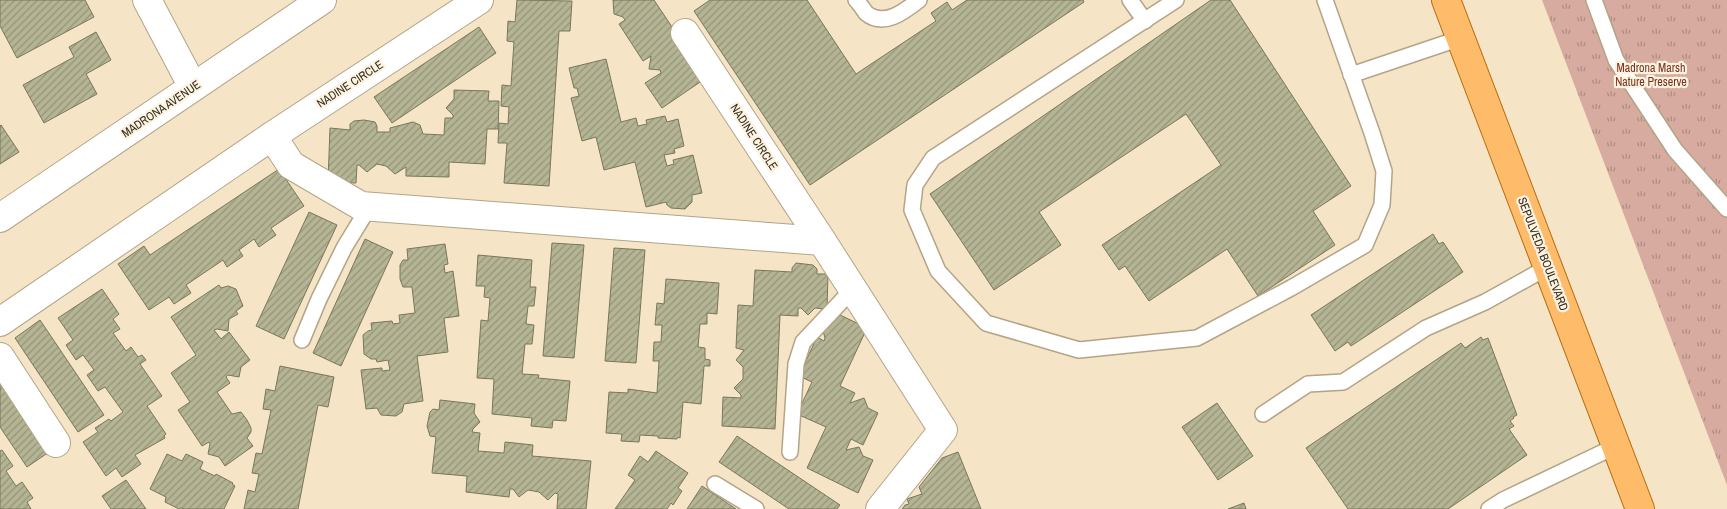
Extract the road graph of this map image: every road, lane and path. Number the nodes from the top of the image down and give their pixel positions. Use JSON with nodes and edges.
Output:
{"nodes":[{"id":1,"x":147,"y":0,"type":"edge"},
{"id":2,"x":322,"y":0,"type":"edge"},
{"id":3,"x":479,"y":0,"type":"edge"},
{"id":4,"x":856,"y":0,"type":"edge"},
{"id":5,"x":919,"y":0,"type":"edge"},
{"id":6,"x":1130,"y":0,"type":"edge"},
{"id":7,"x":1176,"y":0,"type":"edge"},
{"id":8,"x":1325,"y":0,"type":"edge"},
{"id":9,"x":1446,"y":0,"type":"edge"},
{"id":10,"x":1594,"y":0,"type":"edge"},
{"id":11,"x":1145,"y":21,"type":"junction"},
{"id":12,"x":686,"y":33,"type":"dead end"},
{"id":13,"x":1461,"y":38,"type":"junction"},
{"id":14,"x":1350,"y":75,"type":"junction"},
{"id":15,"x":193,"y":87,"type":"junction"},
{"id":16,"x":272,"y":136,"type":"junction"},
{"id":17,"x":369,"y":207,"type":"junction"},
{"id":18,"x":1727,"y":209,"type":"edge"},
{"id":19,"x":0,"y":218,"type":"edge"},
{"id":20,"x":822,"y":241,"type":"junction"},
{"id":21,"x":1548,"y":267,"type":"junction"},
{"id":22,"x":852,"y":290,"type":"junction"},
{"id":23,"x":0,"y":322,"type":"edge"},
{"id":24,"x":302,"y":340,"type":"dead end"},
{"id":25,"x":0,"y":357,"type":"edge"},
{"id":26,"x":1263,"y":414,"type":"dead end"},
{"id":27,"x":56,"y":443,"type":"dead end"},
{"id":28,"x":1616,"y":446,"type":"junction"},
{"id":29,"x":790,"y":452,"type":"dead end"},
{"id":30,"x":715,"y":484,"type":"dead end"},
{"id":31,"x":756,"y":509,"type":"edge"},
{"id":32,"x":880,"y":509,"type":"edge"},
{"id":33,"x":1489,"y":509,"type":"edge"},
{"id":34,"x":1640,"y":509,"type":"edge"}],
"edges":[{"from":1,"to":15,"type":"street"},
{"from":2,"to":15,"type":"street","name":"MADRONA AVENUE"},
{"from":3,"to":16,"type":"street","name":"NADINE CIRCLE"},
{"from":4,"to":5,"type":"lane"},
{"from":6,"to":11,"type":"lane"},
{"from":7,"to":11,"type":"lane"},
{"from":8,"to":14,"type":"lane"},
{"from":9,"to":13,"type":"main road","name":"SEPULVEDA BOULEVARD"},
{"from":10,"to":18,"type":"lane"},
{"from":11,"to":14,"type":"lane"},
{"from":12,"to":20,"type":"street","name":"NADINE CIRCLE"},
{"from":13,"to":14,"type":"lane"},
{"from":13,"to":21,"type":"main road","name":"SEPULVEDA BOULEVARD"},
{"from":15,"to":19,"type":"street","name":"MADRONA AVENUE"},
{"from":16,"to":17,"type":"street"},
{"from":16,"to":23,"type":"street","name":"NADINE CIRCLE"},
{"from":17,"to":20,"type":"street"},
{"from":17,"to":24,"type":"lane"},
{"from":20,"to":22,"type":"street","name":"NADINE CIRCLE"},
{"from":21,"to":26,"type":"lane"},
{"from":21,"to":28,"type":"main road","name":"SEPULVEDA BOULEVARD"},
{"from":22,"to":29,"type":"lane"},
{"from":22,"to":32,"type":"street","name":"NADINE CIRCLE"},
{"from":25,"to":27,"type":"street"},
{"from":28,"to":33,"type":"lane"},
{"from":28,"to":34,"type":"main road","name":"SEPULVEDA BOULEVARD"},
{"from":30,"to":31,"type":"lane"}]}
